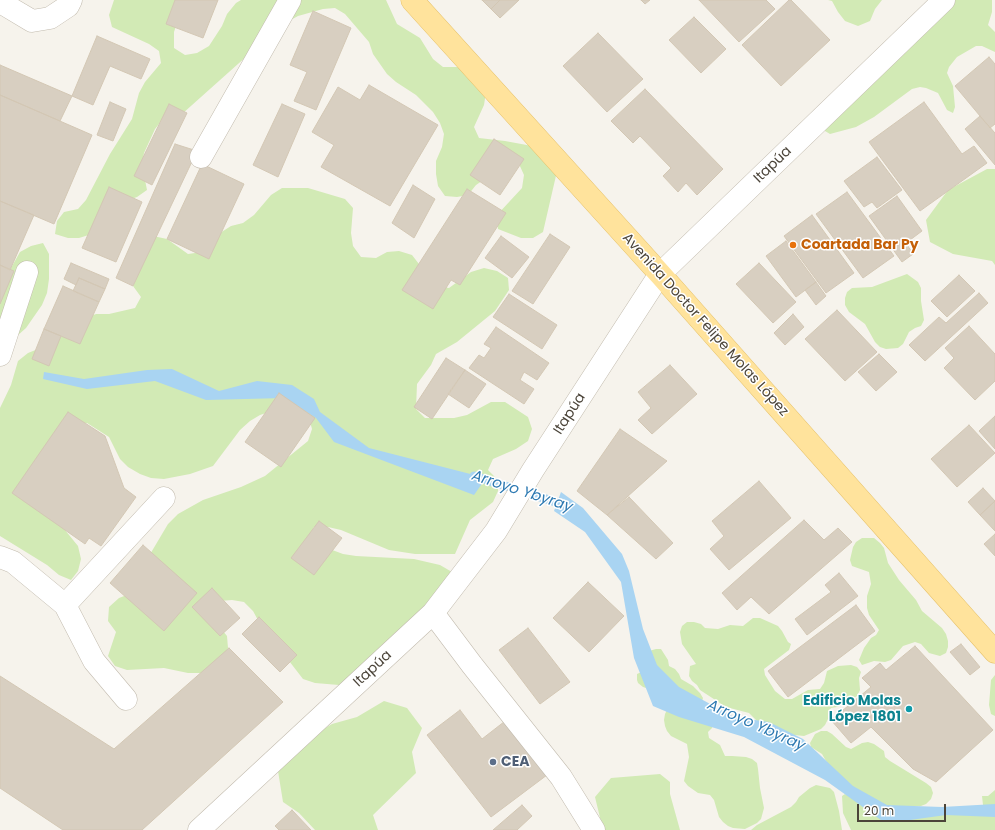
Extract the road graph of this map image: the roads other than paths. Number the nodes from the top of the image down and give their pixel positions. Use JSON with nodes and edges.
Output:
{"nodes":[{"id":1,"x":71,"y":0,"type":"edge"},
{"id":2,"x":290,"y":0,"type":"edge"},
{"id":3,"x":412,"y":0,"type":"edge"},
{"id":4,"x":944,"y":0,"type":"edge"},
{"id":5,"x":0,"y":2,"type":"edge"},
{"id":6,"x":201,"y":157,"type":"dead end"},
{"id":7,"x":27,"y":272,"type":"dead end"},
{"id":8,"x":660,"y":274,"type":"junction"},
{"id":9,"x":0,"y":355,"type":"edge"},
{"id":10,"x":164,"y":498,"type":"dead end"},
{"id":11,"x":0,"y":557,"type":"edge"},
{"id":12,"x":65,"y":605,"type":"junction"},
{"id":13,"x":433,"y":613,"type":"junction"},
{"id":14,"x":995,"y":652,"type":"edge"},
{"id":15,"x":126,"y":698,"type":"dead end"},
{"id":16,"x":199,"y":830,"type":"edge"},
{"id":17,"x":594,"y":830,"type":"edge"}],
"edges":[{"from":1,"to":5,"type":"street"},
{"from":2,"to":6,"type":"street"},
{"from":3,"to":8,"type":"main road","name":"Avenida Doctor Felipe Molas López"},
{"from":4,"to":8,"type":"street","name":"Itapúa"},
{"from":7,"to":9,"type":"street"},
{"from":8,"to":13,"type":"street","name":"Itapúa"},
{"from":8,"to":14,"type":"main road","name":"Avenida Doctor Felipe Molas López"},
{"from":10,"to":12,"type":"street"},
{"from":11,"to":12,"type":"street"},
{"from":12,"to":15,"type":"street"},
{"from":13,"to":16,"type":"street","name":"Itapúa"},
{"from":13,"to":17,"type":"street"}]}
